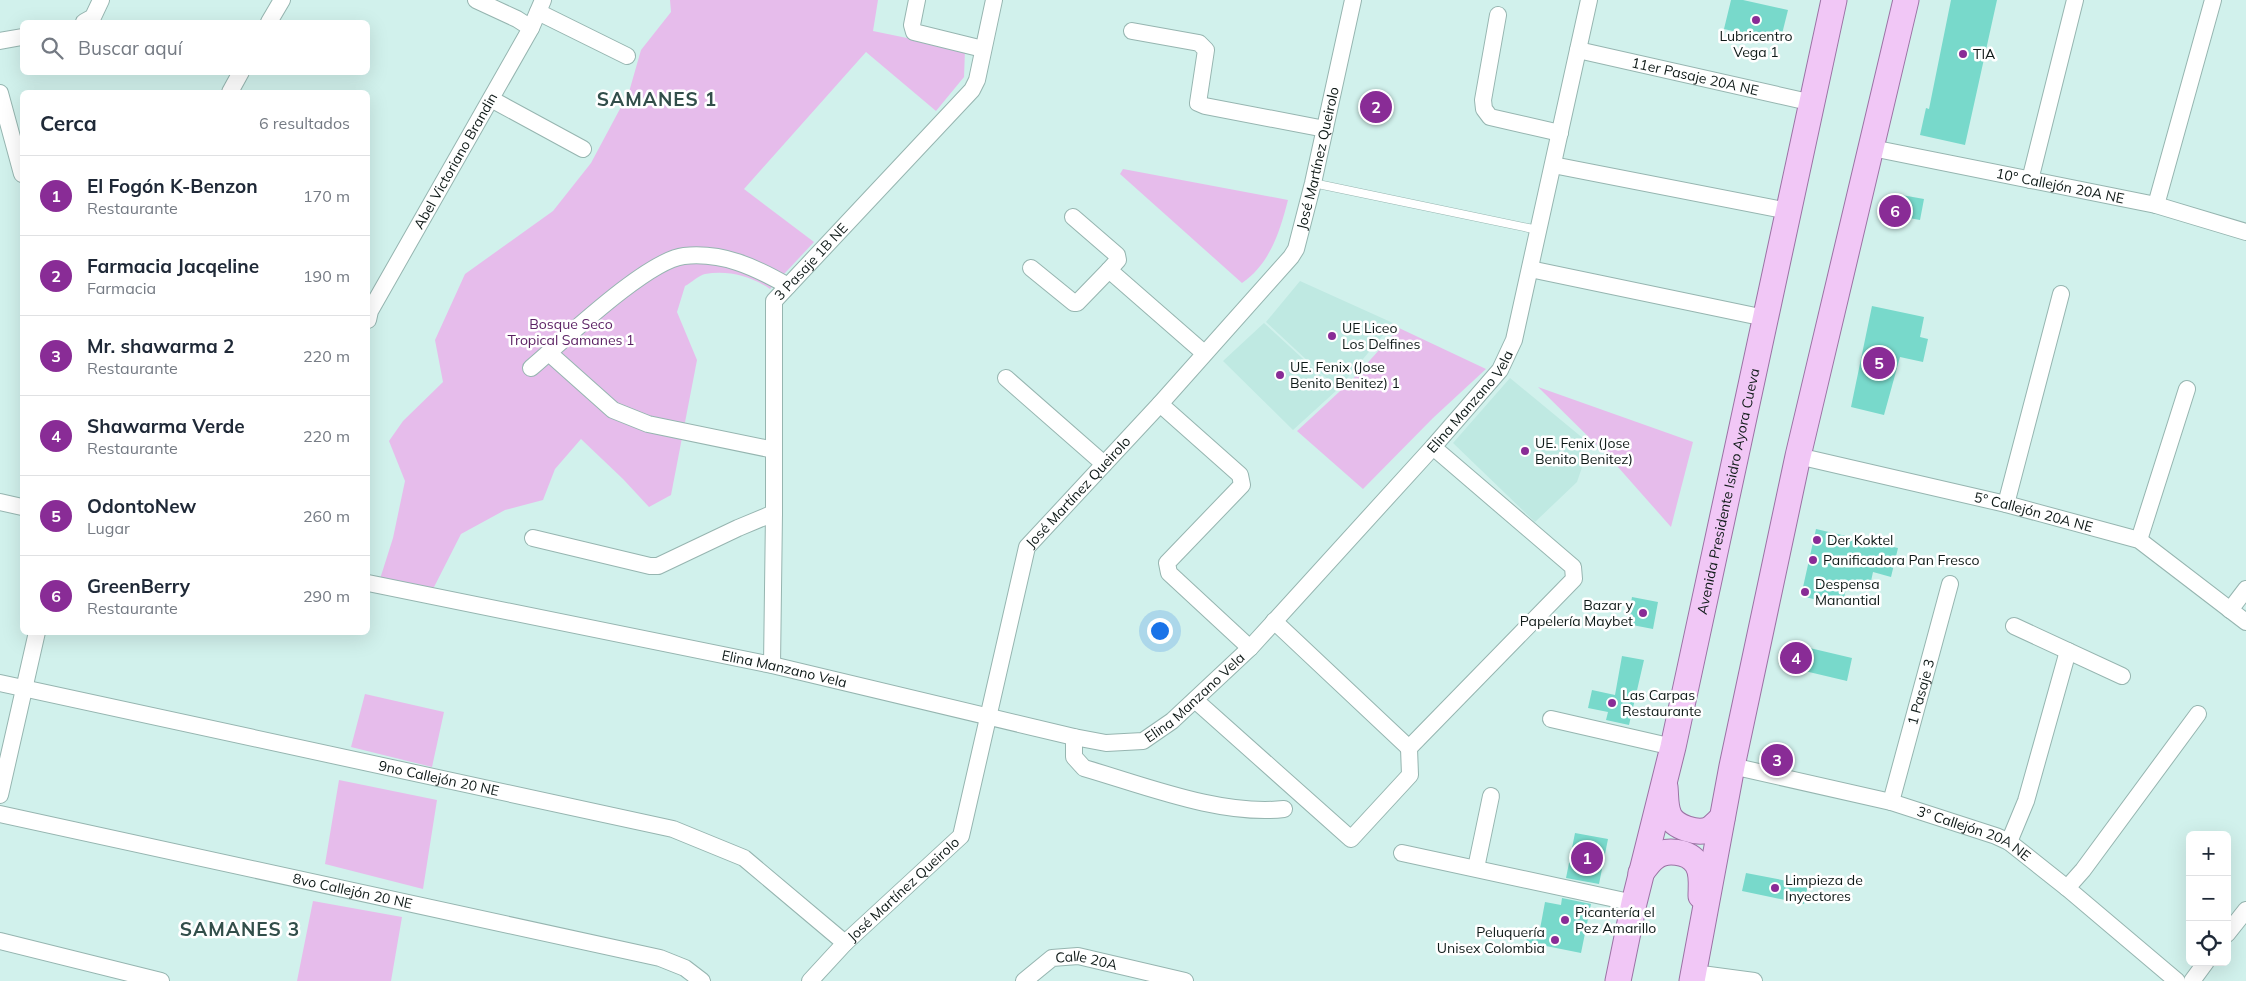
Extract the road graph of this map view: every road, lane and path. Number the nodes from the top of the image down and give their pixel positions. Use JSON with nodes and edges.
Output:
{"nodes":[{"id":1,"x":101,"y":0,"type":"edge"},
{"id":2,"x":282,"y":0,"type":"edge"},
{"id":3,"x":476,"y":0,"type":"edge"},
{"id":4,"x":917,"y":0,"type":"edge"},
{"id":5,"x":994,"y":0,"type":"edge"},
{"id":6,"x":1353,"y":0,"type":"edge"},
{"id":7,"x":1589,"y":0,"type":"edge"},
{"id":8,"x":1834,"y":0,"type":"edge"},
{"id":9,"x":1906,"y":0,"type":"edge"},
{"id":10,"x":2075,"y":0,"type":"edge"},
{"id":11,"x":2212,"y":0,"type":"edge"},
{"id":12,"x":540,"y":6,"type":"edge"},
{"id":13,"x":1498,"y":15,"type":"dead end"},
{"id":14,"x":88,"y":20,"type":"edge"},
{"id":15,"x":270,"y":20,"type":"edge"},
{"id":16,"x":531,"y":28,"type":"junction"},
{"id":17,"x":1132,"y":31,"type":"dead end"},
{"id":18,"x":20,"y":36,"type":"edge"},
{"id":19,"x":0,"y":41,"type":"edge"},
{"id":20,"x":984,"y":49,"type":"junction"},
{"id":21,"x":1578,"y":50,"type":"junction"},
{"id":22,"x":627,"y":56,"type":"dead end"},
{"id":23,"x":240,"y":75,"type":"edge"},
{"id":24,"x":232,"y":90,"type":"edge"},
{"id":25,"x":0,"y":93,"type":"edge"},
{"id":26,"x":491,"y":99,"type":"junction"},
{"id":27,"x":1812,"y":103,"type":"junction"},
{"id":28,"x":1325,"y":129,"type":"junction"},
{"id":29,"x":1560,"y":133,"type":"junction"},
{"id":30,"x":1872,"y":148,"type":"junction"},
{"id":31,"x":583,"y":149,"type":"dead end"},
{"id":32,"x":1553,"y":165,"type":"junction"},
{"id":33,"x":20,"y":167,"type":"edge"},
{"id":34,"x":2030,"y":180,"type":"junction"},
{"id":35,"x":1313,"y":183,"type":"junction"},
{"id":36,"x":2156,"y":205,"type":"junction"},
{"id":37,"x":1788,"y":211,"type":"junction"},
{"id":38,"x":1073,"y":217,"type":"dead end"},
{"id":39,"x":1538,"y":230,"type":"junction"},
{"id":40,"x":2246,"y":232,"type":"edge"},
{"id":41,"x":1031,"y":268,"type":"dead end"},
{"id":42,"x":1530,"y":269,"type":"junction"},
{"id":43,"x":1109,"y":270,"type":"junction"},
{"id":44,"x":788,"y":286,"type":"junction"},
{"id":45,"x":2061,"y":294,"type":"dead end"},
{"id":46,"x":370,"y":311,"type":"edge"},
{"id":47,"x":1765,"y":318,"type":"junction"},
{"id":48,"x":549,"y":353,"type":"junction"},
{"id":49,"x":1204,"y":353,"type":"junction"},
{"id":50,"x":531,"y":368,"type":"dead end"},
{"id":51,"x":1006,"y":378,"type":"dead end"},
{"id":52,"x":2187,"y":389,"type":"dead end"},
{"id":53,"x":1160,"y":404,"type":"junction"},
{"id":54,"x":1433,"y":447,"type":"junction"},
{"id":55,"x":774,"y":450,"type":"junction"},
{"id":56,"x":1798,"y":456,"type":"junction"},
{"id":57,"x":1104,"y":464,"type":"junction"},
{"id":58,"x":0,"y":502,"type":"edge"},
{"id":59,"x":2006,"y":504,"type":"junction"},
{"id":60,"x":20,"y":507,"type":"edge"},
{"id":61,"x":774,"y":513,"type":"junction"},
{"id":62,"x":533,"y":538,"type":"dead end"},
{"id":63,"x":2139,"y":540,"type":"junction"},
{"id":64,"x":370,"y":582,"type":"edge"},
{"id":65,"x":1950,"y":584,"type":"dead end"},
{"id":66,"x":2246,"y":588,"type":"edge"},
{"id":67,"x":2230,"y":610,"type":"junction"},
{"id":68,"x":1274,"y":621,"type":"junction"},
{"id":69,"x":2246,"y":622,"type":"edge"},
{"id":70,"x":2014,"y":626,"type":"dead end"},
{"id":71,"x":36,"y":635,"type":"edge"},
{"id":72,"x":1250,"y":648,"type":"junction"},
{"id":73,"x":2068,"y":651,"type":"junction"},
{"id":74,"x":772,"y":665,"type":"junction"},
{"id":75,"x":2122,"y":676,"type":"dead end"},
{"id":76,"x":0,"y":683,"type":"edge"},
{"id":77,"x":24,"y":688,"type":"junction"},
{"id":78,"x":1196,"y":700,"type":"junction"},
{"id":79,"x":2198,"y":714,"type":"dead end"},
{"id":80,"x":988,"y":716,"type":"junction"},
{"id":81,"x":1551,"y":719,"type":"dead end"},
{"id":82,"x":1074,"y":737,"type":"junction"},
{"id":83,"x":1674,"y":747,"type":"junction"},
{"id":84,"x":1409,"y":748,"type":"junction"},
{"id":85,"x":1732,"y":766,"type":"junction"},
{"id":86,"x":1665,"y":782,"type":"junction"},
{"id":87,"x":0,"y":795,"type":"edge"},
{"id":88,"x":1491,"y":796,"type":"dead end"},
{"id":89,"x":1891,"y":802,"type":"junction"},
{"id":90,"x":1284,"y":809,"type":"dead end"},
{"id":91,"x":0,"y":814,"type":"edge"},
{"id":92,"x":1722,"y":818,"type":"junction"},
{"id":93,"x":2009,"y":842,"type":"junction"},
{"id":94,"x":1402,"y":853,"type":"dead end"},
{"id":95,"x":1476,"y":868,"type":"junction"},
{"id":96,"x":1641,"y":873,"type":"junction"},
{"id":97,"x":2067,"y":888,"type":"junction"},
{"id":98,"x":1634,"y":903,"type":"junction"},
{"id":99,"x":2246,"y":910,"type":"edge"},
{"id":100,"x":2231,"y":929,"type":"edge"},
{"id":101,"x":0,"y":941,"type":"edge"},
{"id":102,"x":1699,"y":941,"type":"junction"},
{"id":103,"x":845,"y":944,"type":"junction"},
{"id":104,"x":2203,"y":966,"type":"edge"},
{"id":105,"x":1693,"y":977,"type":"edge"},
{"id":106,"x":161,"y":981,"type":"edge"},
{"id":107,"x":702,"y":981,"type":"edge"},
{"id":108,"x":810,"y":981,"type":"edge"},
{"id":109,"x":1024,"y":981,"type":"edge"},
{"id":110,"x":1186,"y":981,"type":"edge"},
{"id":111,"x":1618,"y":981,"type":"edge"},
{"id":112,"x":1754,"y":981,"type":"edge"},
{"id":113,"x":2177,"y":981,"type":"edge"},
{"id":114,"x":2192,"y":981,"type":"edge"}],
"edges":[{"from":1,"to":14,"type":"street"},
{"from":2,"to":15,"type":"street"},
{"from":3,"to":16,"type":"street"},
{"from":4,"to":20,"type":"street"},
{"from":5,"to":20,"type":"street","name":"3 Pasaje 1B NE"},
{"from":6,"to":28,"type":"street","name":"José Martínez Queirolo"},
{"from":7,"to":21,"type":"street","name":"Elina Manzano Vela"},
{"from":8,"to":27,"type":"main road","name":"Avenida Presidente Isidro Ayora Cueva"},
{"from":9,"to":30,"type":"main road"},
{"from":10,"to":34,"type":"street"},
{"from":11,"to":36,"type":"street"},
{"from":12,"to":16,"type":"street","name":"Abel Victoriano Brandin"},
{"from":12,"to":22,"type":"street"},
{"from":13,"to":29,"type":"street"},
{"from":16,"to":26,"type":"street","name":"Abel Victoriano Brandin"},
{"from":17,"to":28,"type":"street"},
{"from":18,"to":19,"type":"street"},
{"from":20,"to":44,"type":"street","name":"3 Pasaje 1B NE"},
{"from":21,"to":27,"type":"street","name":"11er Pasaje 20A NE"},
{"from":21,"to":29,"type":"street","name":"Elina Manzano Vela"},
{"from":23,"to":24,"type":"street"},
{"from":25,"to":33,"type":"street"},
{"from":26,"to":31,"type":"street"},
{"from":26,"to":46,"type":"street","name":"Abel Victoriano Brandin"},
{"from":27,"to":37,"type":"main road","name":"Avenida Presidente Isidro Ayora Cueva"},
{"from":28,"to":35,"type":"street","name":"José Martínez Queirolo"},
{"from":29,"to":32,"type":"street","name":"Elina Manzano Vela"},
{"from":30,"to":34,"type":"street","name":"10° Callejón 20A NE"},
{"from":30,"to":56,"type":"main road"},
{"from":32,"to":37,"type":"street"},
{"from":32,"to":39,"type":"street","name":"Elina Manzano Vela"},
{"from":34,"to":36,"type":"street","name":"10° Callejón 20A NE"},
{"from":35,"to":39,"type":"lane"},
{"from":35,"to":49,"type":"street","name":"José Martínez Queirolo"},
{"from":36,"to":40,"type":"street","name":"10° Callejón 20A NE"},
{"from":37,"to":47,"type":"main road","name":"Avenida Presidente Isidro Ayora Cueva"},
{"from":38,"to":43,"type":"street"},
{"from":39,"to":42,"type":"street","name":"Elina Manzano Vela"},
{"from":41,"to":43,"type":"street"},
{"from":42,"to":47,"type":"street"},
{"from":42,"to":54,"type":"street","name":"Elina Manzano Vela"},
{"from":43,"to":49,"type":"street"},
{"from":44,"to":48,"type":"street"},
{"from":44,"to":55,"type":"street","name":"3 Pasaje 1B NE"},
{"from":45,"to":59,"type":"street"},
{"from":47,"to":83,"type":"main road","name":"Avenida Presidente Isidro Ayora Cueva"},
{"from":48,"to":50,"type":"street"},
{"from":48,"to":55,"type":"street"},
{"from":49,"to":53,"type":"street","name":"José Martínez Queirolo"},
{"from":51,"to":57,"type":"street"},
{"from":52,"to":63,"type":"street"},
{"from":53,"to":57,"type":"street","name":"José Martínez Queirolo"},
{"from":53,"to":72,"type":"street"},
{"from":54,"to":68,"type":"street","name":"Elina Manzano Vela"},
{"from":54,"to":84,"type":"street"},
{"from":55,"to":61,"type":"street","name":"3 Pasaje 1B NE"},
{"from":56,"to":59,"type":"street","name":"5° Callejón 20A NE"},
{"from":56,"to":85,"type":"main road"},
{"from":57,"to":80,"type":"street","name":"José Martínez Queirolo"},
{"from":58,"to":60,"type":"street"},
{"from":59,"to":63,"type":"street","name":"5° Callejón 20A NE"},
{"from":61,"to":62,"type":"street"},
{"from":61,"to":74,"type":"street","name":"3 Pasaje 1B NE"},
{"from":63,"to":67,"type":"street","name":"5° Callejón 20A NE"},
{"from":64,"to":74,"type":"street","name":"Elina Manzano Vela"},
{"from":65,"to":89,"type":"street","name":"1 Pasaje 3"},
{"from":66,"to":67,"type":"street"},
{"from":67,"to":69,"type":"street","name":"5° Callejón 20A NE"},
{"from":68,"to":72,"type":"street","name":"Elina Manzano Vela"},
{"from":68,"to":84,"type":"street"},
{"from":70,"to":73,"type":"street"},
{"from":71,"to":77,"type":"street"},
{"from":72,"to":78,"type":"street","name":"Elina Manzano Vela"},
{"from":73,"to":75,"type":"street"},
{"from":73,"to":93,"type":"street"},
{"from":74,"to":80,"type":"street","name":"Elina Manzano Vela"},
{"from":76,"to":77,"type":"street","name":"9no Callejón 20 NE"},
{"from":77,"to":87,"type":"street"},
{"from":77,"to":103,"type":"street","name":"9no Callejón 20 NE"},
{"from":78,"to":82,"type":"street","name":"Elina Manzano Vela"},
{"from":78,"to":84,"type":"street"},
{"from":79,"to":97,"type":"street"},
{"from":80,"to":82,"type":"street","name":"Elina Manzano Vela"},
{"from":80,"to":103,"type":"street","name":"José Martínez Queirolo"},
{"from":81,"to":83,"type":"street"},
{"from":82,"to":90,"type":"street"},
{"from":83,"to":86,"type":"main road","name":"Avenida Presidente Isidro Ayora Cueva"},
{"from":85,"to":89,"type":"street","name":"3° Callejón 20A NE"},
{"from":85,"to":92,"type":"main road"},
{"from":86,"to":92,"type":"main road"},
{"from":86,"to":96,"type":"main road","name":"Avenida Presidente Isidro Ayora Cueva"},
{"from":88,"to":95,"type":"street"},
{"from":89,"to":93,"type":"street","name":"3° Callejón 20A NE"},
{"from":91,"to":107,"type":"street","name":"8vo Callejón 20 NE"},
{"from":92,"to":102,"type":"main road"},
{"from":93,"to":97,"type":"street","name":"3° Callejón 20A NE"},
{"from":94,"to":95,"type":"street"},
{"from":95,"to":98,"type":"street"},
{"from":96,"to":98,"type":"main road","name":"Avenida Presidente Isidro Ayora Cueva"},
{"from":96,"to":102,"type":"main road"},
{"from":97,"to":113,"type":"street","name":"3° Callejón 20A NE"},
{"from":98,"to":111,"type":"main road","name":"Avenida Presidente Isidro Ayora Cueva"},
{"from":99,"to":100,"type":"street"},
{"from":101,"to":106,"type":"street"},
{"from":102,"to":105,"type":"main road"},
{"from":103,"to":108,"type":"street","name":"José Martínez Queirolo"},
{"from":104,"to":114,"type":"street"},
{"from":105,"to":112,"type":"street"},
{"from":109,"to":110,"type":"street","name":"Calle 20A"}]}
